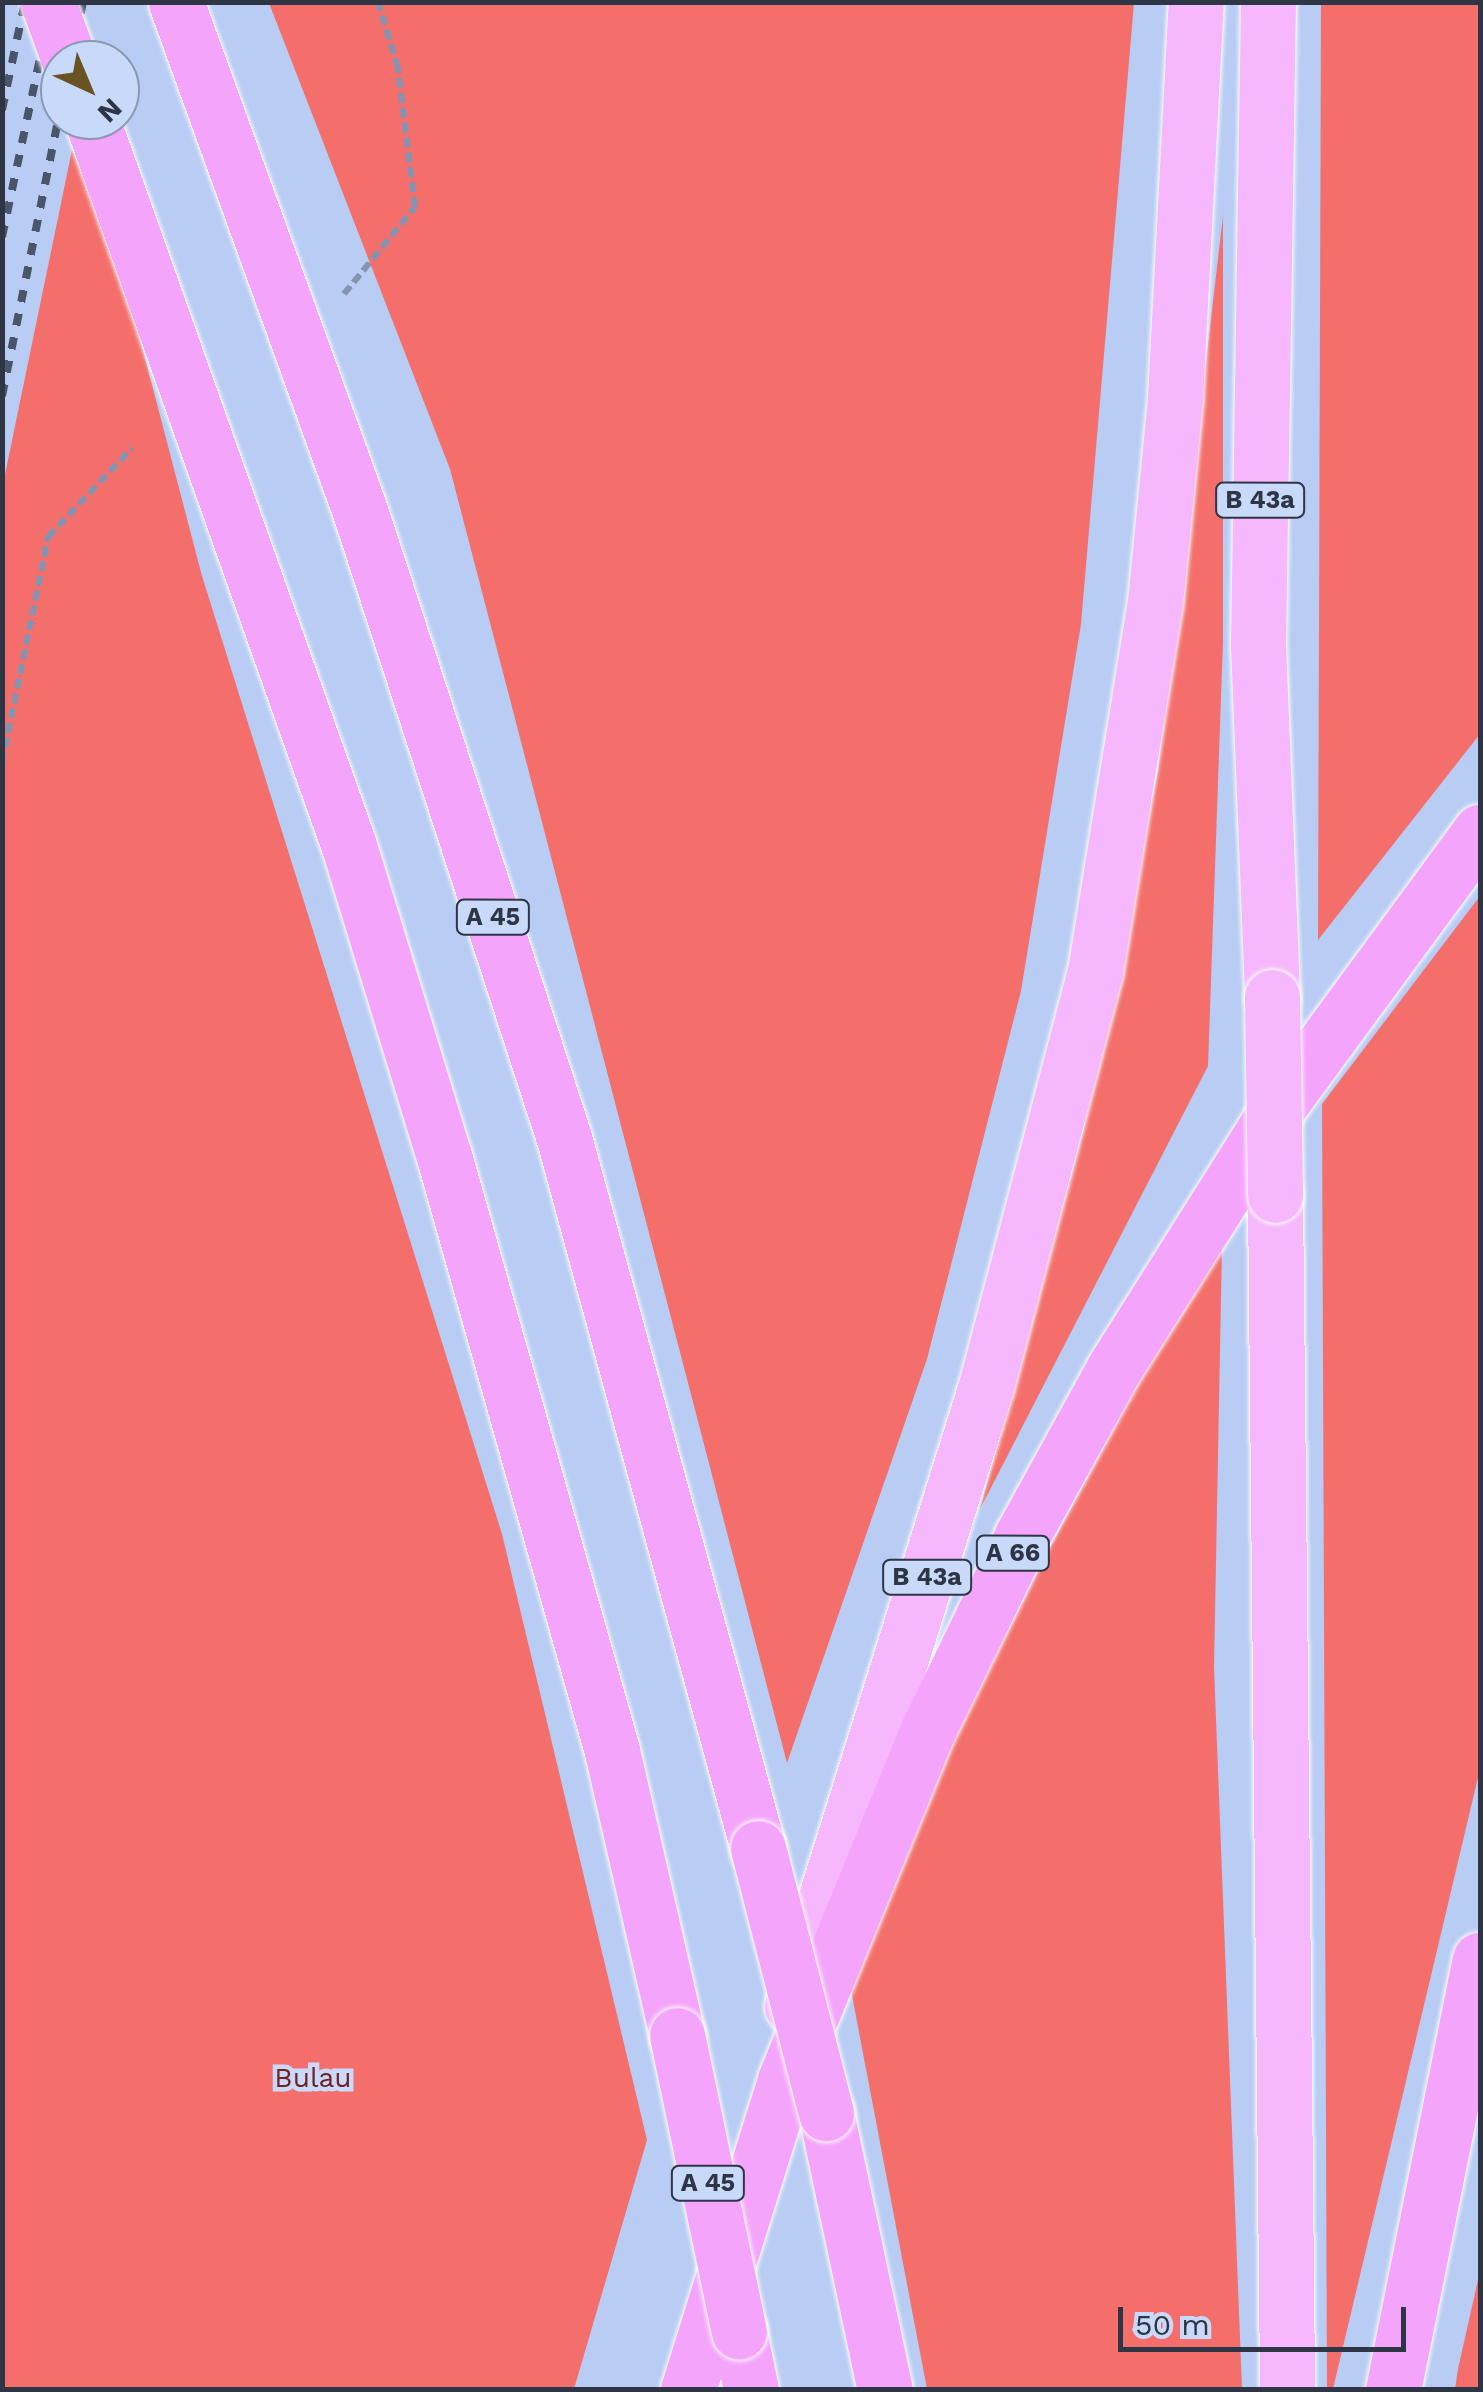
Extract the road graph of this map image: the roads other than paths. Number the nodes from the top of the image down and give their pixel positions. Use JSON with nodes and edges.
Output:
{"nodes":[{"id":1,"x":48,"y":2,"type":"edge"},
{"id":2,"x":176,"y":2,"type":"edge"},
{"id":3,"x":1196,"y":2,"type":"edge"},
{"id":4,"x":1268,"y":2,"type":"edge"},
{"id":5,"x":62,"y":40,"type":"edge"},
{"id":6,"x":99,"y":140,"type":"edge"},
{"id":7,"x":1480,"y":832,"type":"edge"},
{"id":8,"x":1480,"y":1960,"type":"edge"},
{"id":9,"x":749,"y":2178,"type":"junction"},
{"id":10,"x":688,"y":2390,"type":"edge"},
{"id":11,"x":751,"y":2390,"type":"edge"},
{"id":12,"x":885,"y":2390,"type":"edge"},
{"id":13,"x":1287,"y":2390,"type":"edge"},
{"id":14,"x":1393,"y":2390,"type":"edge"}],
"edges":[{"from":1,"to":5,"type":"highway","bridge":true},
{"from":2,"to":12,"type":"highway","number":"A 45","bridge":true},
{"from":3,"to":9,"type":"highway","number":"B 43a"},
{"from":4,"to":13,"type":"highway","number":"B 43a","bridge":true},
{"from":6,"to":11,"type":"highway","number":"A 45","bridge":true},
{"from":7,"to":9,"type":"highway","number":"A 66"},
{"from":8,"to":14,"type":"highway"},
{"from":9,"to":10,"type":"highway","number":"A 66"}]}
